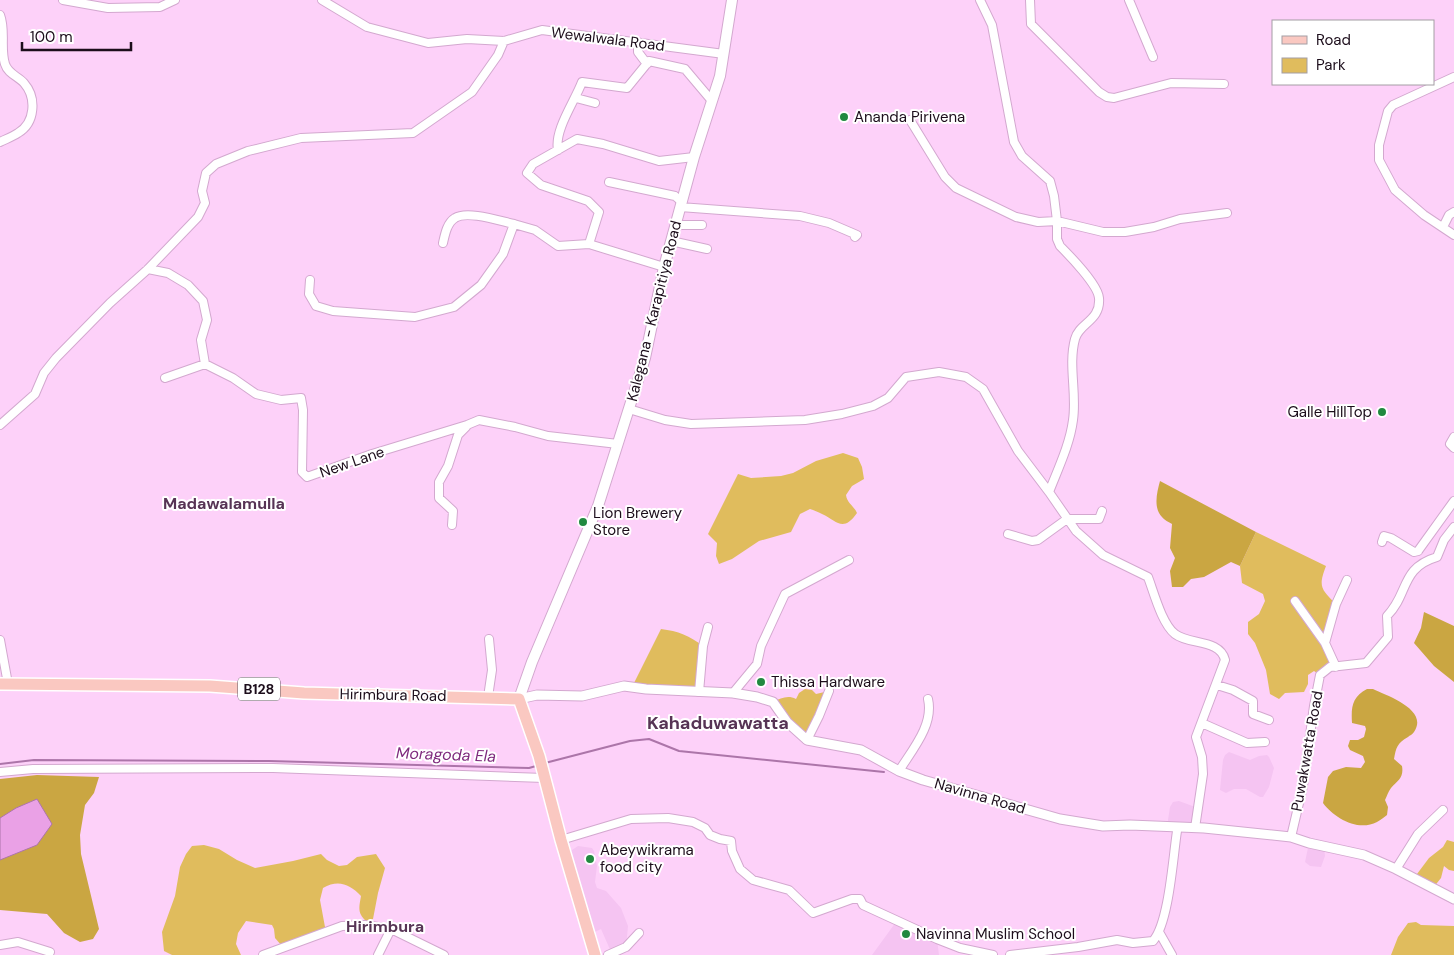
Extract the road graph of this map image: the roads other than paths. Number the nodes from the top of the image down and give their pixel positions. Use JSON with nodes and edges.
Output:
{"nodes":[{"id":1,"x":63,"y":0,"type":"edge"},
{"id":2,"x":175,"y":0,"type":"edge"},
{"id":3,"x":322,"y":0,"type":"edge"},
{"id":4,"x":732,"y":0,"type":"edge"},
{"id":5,"x":980,"y":0,"type":"edge"},
{"id":6,"x":1030,"y":0,"type":"edge"},
{"id":7,"x":1129,"y":0,"type":"edge"},
{"id":8,"x":0,"y":15,"type":"edge"},
{"id":9,"x":504,"y":41,"type":"junction"},
{"id":10,"x":638,"y":42,"type":"junction"},
{"id":11,"x":724,"y":54,"type":"junction"},
{"id":12,"x":1153,"y":57,"type":"dead end"},
{"id":13,"x":647,"y":64,"type":"junction"},
{"id":14,"x":1454,"y":77,"type":"edge"},
{"id":15,"x":1224,"y":84,"type":"dead end"},
{"id":16,"x":576,"y":98,"type":"junction"},
{"id":17,"x":712,"y":101,"type":"junction"},
{"id":18,"x":595,"y":103,"type":"dead end"},
{"id":19,"x":910,"y":120,"type":"dead end"},
{"id":20,"x":0,"y":142,"type":"edge"},
{"id":21,"x":558,"y":150,"type":"junction"},
{"id":22,"x":694,"y":157,"type":"junction"},
{"id":23,"x":609,"y":182,"type":"dead end"},
{"id":24,"x":681,"y":204,"type":"junction"},
{"id":25,"x":1454,"y":212,"type":"edge"},
{"id":26,"x":1227,"y":213,"type":"dead end"},
{"id":27,"x":1057,"y":222,"type":"junction"},
{"id":28,"x":514,"y":224,"type":"junction"},
{"id":29,"x":702,"y":225,"type":"dead end"},
{"id":30,"x":675,"y":226,"type":"junction"},
{"id":31,"x":1442,"y":227,"type":"junction"},
{"id":32,"x":1454,"y":235,"type":"edge"},
{"id":33,"x":855,"y":237,"type":"dead end"},
{"id":34,"x":671,"y":241,"type":"junction"},
{"id":35,"x":443,"y":242,"type":"dead end"},
{"id":36,"x":589,"y":244,"type":"junction"},
{"id":37,"x":707,"y":249,"type":"dead end"},
{"id":38,"x":664,"y":267,"type":"junction"},
{"id":39,"x":148,"y":269,"type":"junction"},
{"id":40,"x":310,"y":280,"type":"dead end"},
{"id":41,"x":205,"y":364,"type":"junction"},
{"id":42,"x":165,"y":378,"type":"dead end"},
{"id":43,"x":629,"y":409,"type":"junction"},
{"id":44,"x":0,"y":425,"type":"edge"},
{"id":45,"x":467,"y":425,"type":"junction"},
{"id":46,"x":1454,"y":437,"type":"edge"},
{"id":47,"x":618,"y":444,"type":"junction"},
{"id":48,"x":1454,"y":448,"type":"edge"},
{"id":49,"x":1049,"y":492,"type":"junction"},
{"id":50,"x":1454,"y":501,"type":"edge"},
{"id":51,"x":1102,"y":511,"type":"dead end"},
{"id":52,"x":1067,"y":519,"type":"junction"},
{"id":53,"x":452,"y":525,"type":"dead end"},
{"id":54,"x":1454,"y":528,"type":"edge"},
{"id":55,"x":1008,"y":534,"type":"dead end"},
{"id":56,"x":1382,"y":542,"type":"dead end"},
{"id":57,"x":1418,"y":551,"type":"junction"},
{"id":58,"x":849,"y":560,"type":"dead end"},
{"id":59,"x":1424,"y":561,"type":"junction"},
{"id":60,"x":1346,"y":580,"type":"dead end"},
{"id":61,"x":1295,"y":601,"type":"dead end"},
{"id":62,"x":708,"y":627,"type":"dead end"},
{"id":63,"x":489,"y":639,"type":"dead end"},
{"id":64,"x":0,"y":640,"type":"edge"},
{"id":65,"x":1325,"y":643,"type":"junction"},
{"id":66,"x":1336,"y":666,"type":"junction"},
{"id":67,"x":4,"y":684,"type":"edge"},
{"id":68,"x":1217,"y":685,"type":"junction"},
{"id":69,"x":829,"y":691,"type":"dead end"},
{"id":70,"x":700,"y":692,"type":"junction"},
{"id":71,"x":733,"y":693,"type":"junction"},
{"id":72,"x":488,"y":697,"type":"junction"},
{"id":73,"x":519,"y":699,"type":"junction"},
{"id":74,"x":928,"y":700,"type":"dead end"},
{"id":75,"x":1269,"y":720,"type":"dead end"},
{"id":76,"x":1201,"y":724,"type":"junction"},
{"id":77,"x":807,"y":740,"type":"junction"},
{"id":78,"x":1265,"y":742,"type":"dead end"},
{"id":79,"x":899,"y":771,"type":"junction"},
{"id":80,"x":0,"y":772,"type":"edge"},
{"id":81,"x":543,"y":775,"type":"junction"},
{"id":82,"x":1443,"y":810,"type":"dead end"},
{"id":83,"x":1176,"y":827,"type":"junction"},
{"id":84,"x":1195,"y":828,"type":"junction"},
{"id":85,"x":1291,"y":837,"type":"junction"},
{"id":86,"x":561,"y":840,"type":"junction"},
{"id":87,"x":1396,"y":868,"type":"junction"},
{"id":88,"x":1454,"y":899,"type":"edge"},
{"id":89,"x":391,"y":928,"type":"junction"},
{"id":90,"x":1160,"y":932,"type":"junction"},
{"id":91,"x":639,"y":933,"type":"dead end"},
{"id":92,"x":0,"y":946,"type":"edge"},
{"id":93,"x":50,"y":952,"type":"dead end"},
{"id":94,"x":430,"y":952,"type":"edge"},
{"id":95,"x":263,"y":955,"type":"edge"},
{"id":96,"x":378,"y":955,"type":"edge"},
{"id":97,"x":444,"y":955,"type":"edge"},
{"id":98,"x":595,"y":955,"type":"edge"},
{"id":99,"x":608,"y":955,"type":"edge"},
{"id":100,"x":993,"y":955,"type":"edge"},
{"id":101,"x":1010,"y":955,"type":"edge"},
{"id":102,"x":1172,"y":955,"type":"edge"}],
"edges":[{"from":1,"to":2,"type":"street"},
{"from":3,"to":9,"type":"street","name":"Wewalwala Road"},
{"from":4,"to":11,"type":"main road","name":"Kalegana - Karapitiya Road"},
{"from":5,"to":27,"type":"street"},
{"from":6,"to":15,"type":"street"},
{"from":7,"to":12,"type":"street"},
{"from":8,"to":20,"type":"street"},
{"from":9,"to":10,"type":"street","name":"Wewalwala Road"},
{"from":9,"to":39,"type":"street"},
{"from":10,"to":11,"type":"street","name":"Wewalwala Road"},
{"from":10,"to":13,"type":"street"},
{"from":11,"to":17,"type":"main road","name":"Kalegana - Karapitiya Road"},
{"from":13,"to":16,"type":"street"},
{"from":13,"to":17,"type":"street"},
{"from":14,"to":31,"type":"street"},
{"from":16,"to":18,"type":"street"},
{"from":16,"to":21,"type":"street"},
{"from":17,"to":22,"type":"main road","name":"Kalegana - Karapitiya Road"},
{"from":19,"to":27,"type":"street"},
{"from":21,"to":22,"type":"street"},
{"from":21,"to":36,"type":"street"},
{"from":22,"to":24,"type":"main road","name":"Kalegana - Karapitiya Road"},
{"from":23,"to":24,"type":"street"},
{"from":24,"to":30,"type":"main road","name":"Kalegana - Karapitiya Road"},
{"from":24,"to":33,"type":"street"},
{"from":25,"to":31,"type":"street"},
{"from":26,"to":27,"type":"street"},
{"from":27,"to":49,"type":"street"},
{"from":28,"to":35,"type":"street"},
{"from":28,"to":36,"type":"street"},
{"from":28,"to":40,"type":"street"},
{"from":29,"to":30,"type":"street"},
{"from":30,"to":34,"type":"main road","name":"Kalegana - Karapitiya Road"},
{"from":31,"to":32,"type":"street"},
{"from":34,"to":37,"type":"street"},
{"from":34,"to":38,"type":"main road","name":"Kalegana - Karapitiya Road"},
{"from":36,"to":38,"type":"street"},
{"from":38,"to":43,"type":"main road","name":"Kalegana - Karapitiya Road"},
{"from":39,"to":41,"type":"street"},
{"from":39,"to":44,"type":"street"},
{"from":41,"to":42,"type":"street"},
{"from":41,"to":45,"type":"street","name":"New Lane"},
{"from":43,"to":47,"type":"main road","name":"Kalegana - Karapitiya Road"},
{"from":43,"to":49,"type":"street"},
{"from":45,"to":47,"type":"street","name":"New Lane"},
{"from":45,"to":53,"type":"street"},
{"from":46,"to":48,"type":"street"},
{"from":47,"to":73,"type":"main road","name":"Kalegana - Karapitiya Road"},
{"from":49,"to":52,"type":"street"},
{"from":50,"to":57,"type":"street"},
{"from":51,"to":52,"type":"street"},
{"from":52,"to":55,"type":"street"},
{"from":52,"to":68,"type":"street"},
{"from":54,"to":59,"type":"street"},
{"from":56,"to":57,"type":"street"},
{"from":57,"to":59,"type":"street"},
{"from":58,"to":71,"type":"street"},
{"from":59,"to":66,"type":"street"},
{"from":60,"to":65,"type":"street"},
{"from":61,"to":65,"type":"street"},
{"from":62,"to":70,"type":"street"},
{"from":63,"to":72,"type":"street"},
{"from":64,"to":67,"type":"street"},
{"from":65,"to":66,"type":"street"},
{"from":66,"to":85,"type":"street","name":"Puwakwatta Road"},
{"from":67,"to":72,"type":"main road","name":"Hirimbura Road","number":"B128"},
{"from":68,"to":75,"type":"street"},
{"from":68,"to":76,"type":"street"},
{"from":69,"to":77,"type":"street"},
{"from":70,"to":71,"type":"street"},
{"from":70,"to":73,"type":"street"},
{"from":71,"to":77,"type":"street"},
{"from":72,"to":73,"type":"main road","name":"Hirimbura Road","number":"B128"},
{"from":73,"to":81,"type":"main road"},
{"from":74,"to":79,"type":"street"},
{"from":76,"to":78,"type":"street"},
{"from":76,"to":84,"type":"street"},
{"from":77,"to":79,"type":"street","name":"Navinna Road"},
{"from":79,"to":83,"type":"street","name":"Navinna Road"},
{"from":80,"to":81,"type":"street"},
{"from":81,"to":86,"type":"main road"},
{"from":82,"to":87,"type":"street"},
{"from":83,"to":84,"type":"street","name":"Navinna Road"},
{"from":83,"to":90,"type":"street"},
{"from":84,"to":85,"type":"street","name":"Navinna Road"},
{"from":85,"to":87,"type":"street","name":"Navinna Road"},
{"from":86,"to":98,"type":"main road"},
{"from":86,"to":100,"type":"street"},
{"from":87,"to":88,"type":"street","name":"Navinna Road"},
{"from":89,"to":94,"type":"street"},
{"from":89,"to":95,"type":"street"},
{"from":89,"to":96,"type":"street"},
{"from":90,"to":101,"type":"street"},
{"from":90,"to":102,"type":"street"},
{"from":91,"to":99,"type":"street"},
{"from":92,"to":93,"type":"street"},
{"from":94,"to":97,"type":"street"}]}
